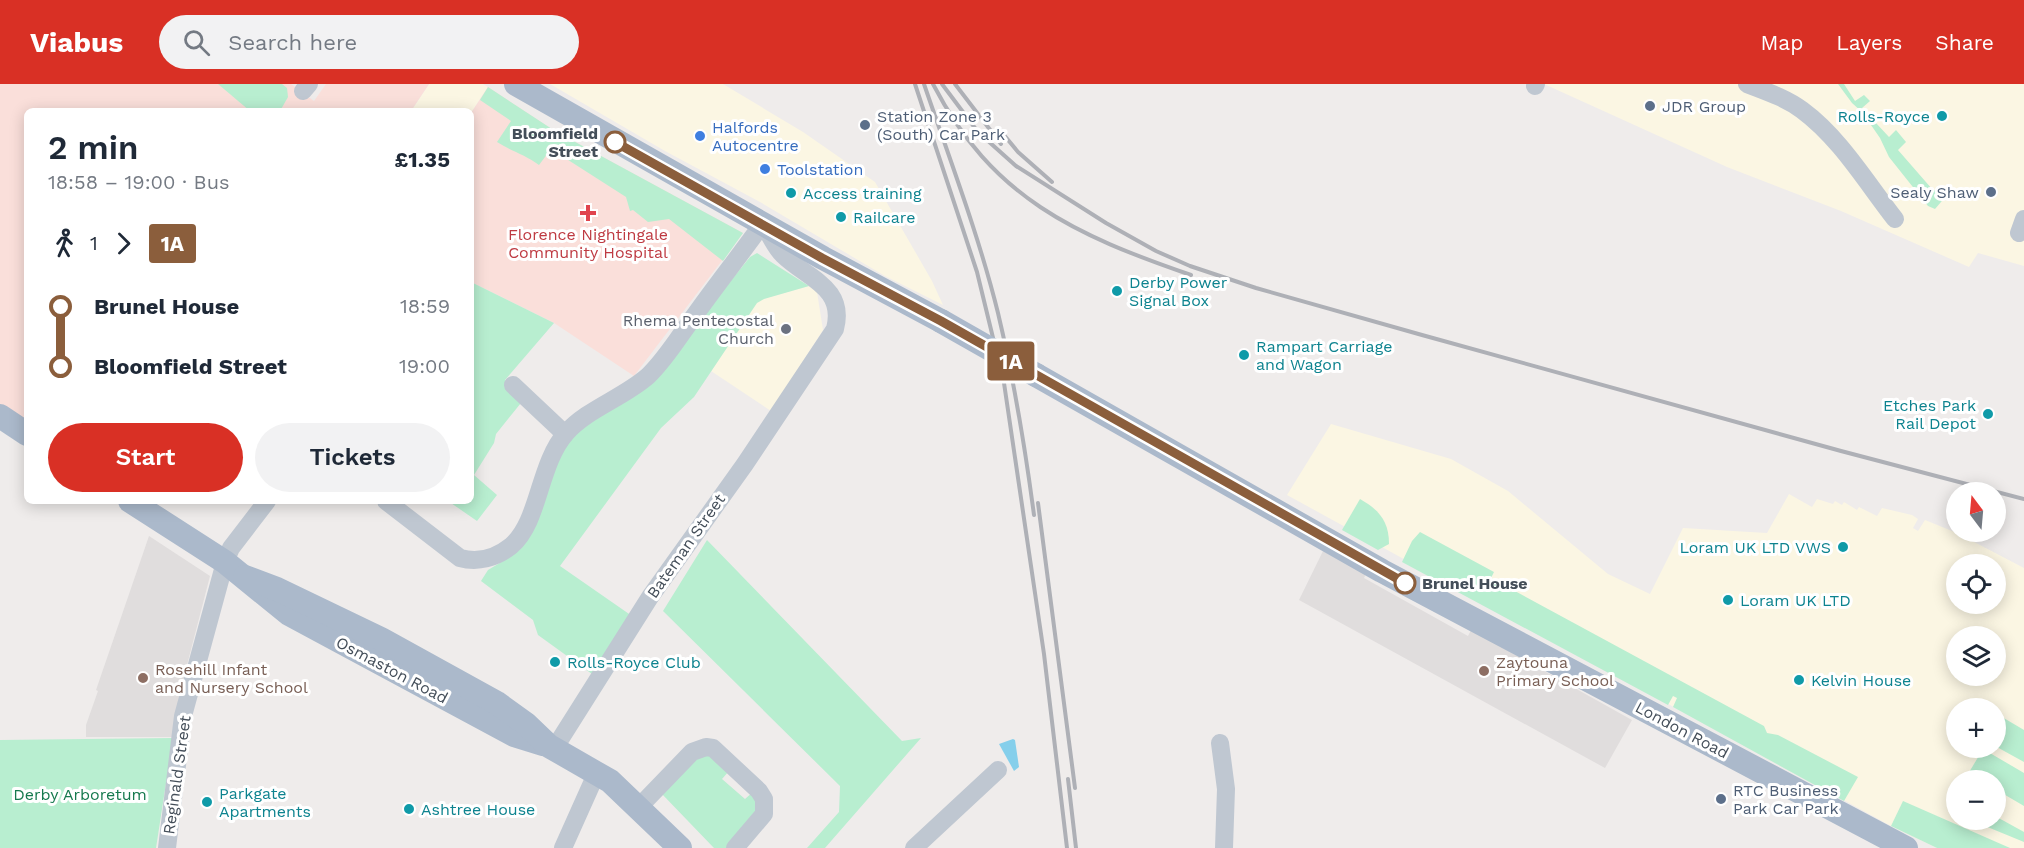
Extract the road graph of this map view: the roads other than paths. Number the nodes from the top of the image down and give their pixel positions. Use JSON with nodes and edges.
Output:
{"nodes":[{"id":1,"x":516,"y":84,"type":"edge"},
{"id":2,"x":1747,"y":84,"type":"edge"},
{"id":3,"x":1895,"y":219,"type":"dead end"},
{"id":4,"x":763,"y":223,"type":"junction"},
{"id":5,"x":513,"y":386,"type":"dead end"},
{"id":6,"x":0,"y":416,"type":"edge"},
{"id":7,"x":24,"y":432,"type":"edge"},
{"id":8,"x":565,"y":434,"type":"junction"},
{"id":9,"x":135,"y":504,"type":"edge"},
{"id":10,"x":265,"y":504,"type":"edge"},
{"id":11,"x":390,"y":504,"type":"edge"},
{"id":12,"x":225,"y":562,"type":"junction"},
{"id":13,"x":1220,"y":743,"type":"dead end"},
{"id":14,"x":551,"y":748,"type":"junction"},
{"id":15,"x":998,"y":770,"type":"dead end"},
{"id":16,"x":597,"y":772,"type":"junction"},
{"id":17,"x":638,"y":808,"type":"junction"},
{"id":18,"x":167,"y":848,"type":"edge"},
{"id":19,"x":563,"y":848,"type":"edge"},
{"id":20,"x":680,"y":848,"type":"edge"},
{"id":21,"x":735,"y":848,"type":"edge"},
{"id":22,"x":914,"y":848,"type":"edge"},
{"id":23,"x":1224,"y":848,"type":"edge"},
{"id":24,"x":1906,"y":848,"type":"edge"}],
"edges":[{"from":1,"to":4,"type":"main road","name":"London Road"},
{"from":2,"to":3,"type":"street"},
{"from":4,"to":8,"type":"street"},
{"from":4,"to":14,"type":"street","name":"Bateman Street"},
{"from":4,"to":24,"type":"main road","name":"London Road","bridge":true},
{"from":5,"to":8,"type":"street"},
{"from":6,"to":7,"type":"main road"},
{"from":8,"to":11,"type":"street"},
{"from":9,"to":12,"type":"main road","name":"Osmaston Road"},
{"from":10,"to":12,"type":"street","name":"Reginald Street"},
{"from":12,"to":14,"type":"main road","name":"Osmaston Road"},
{"from":12,"to":18,"type":"street","name":"Reginald Street"},
{"from":13,"to":23,"type":"street"},
{"from":14,"to":16,"type":"main road","name":"Osmaston Road"},
{"from":15,"to":22,"type":"street"},
{"from":16,"to":17,"type":"main road","name":"Osmaston Road"},
{"from":16,"to":19,"type":"street"},
{"from":17,"to":20,"type":"main road","name":"Osmaston Road"},
{"from":17,"to":21,"type":"street"}]}
